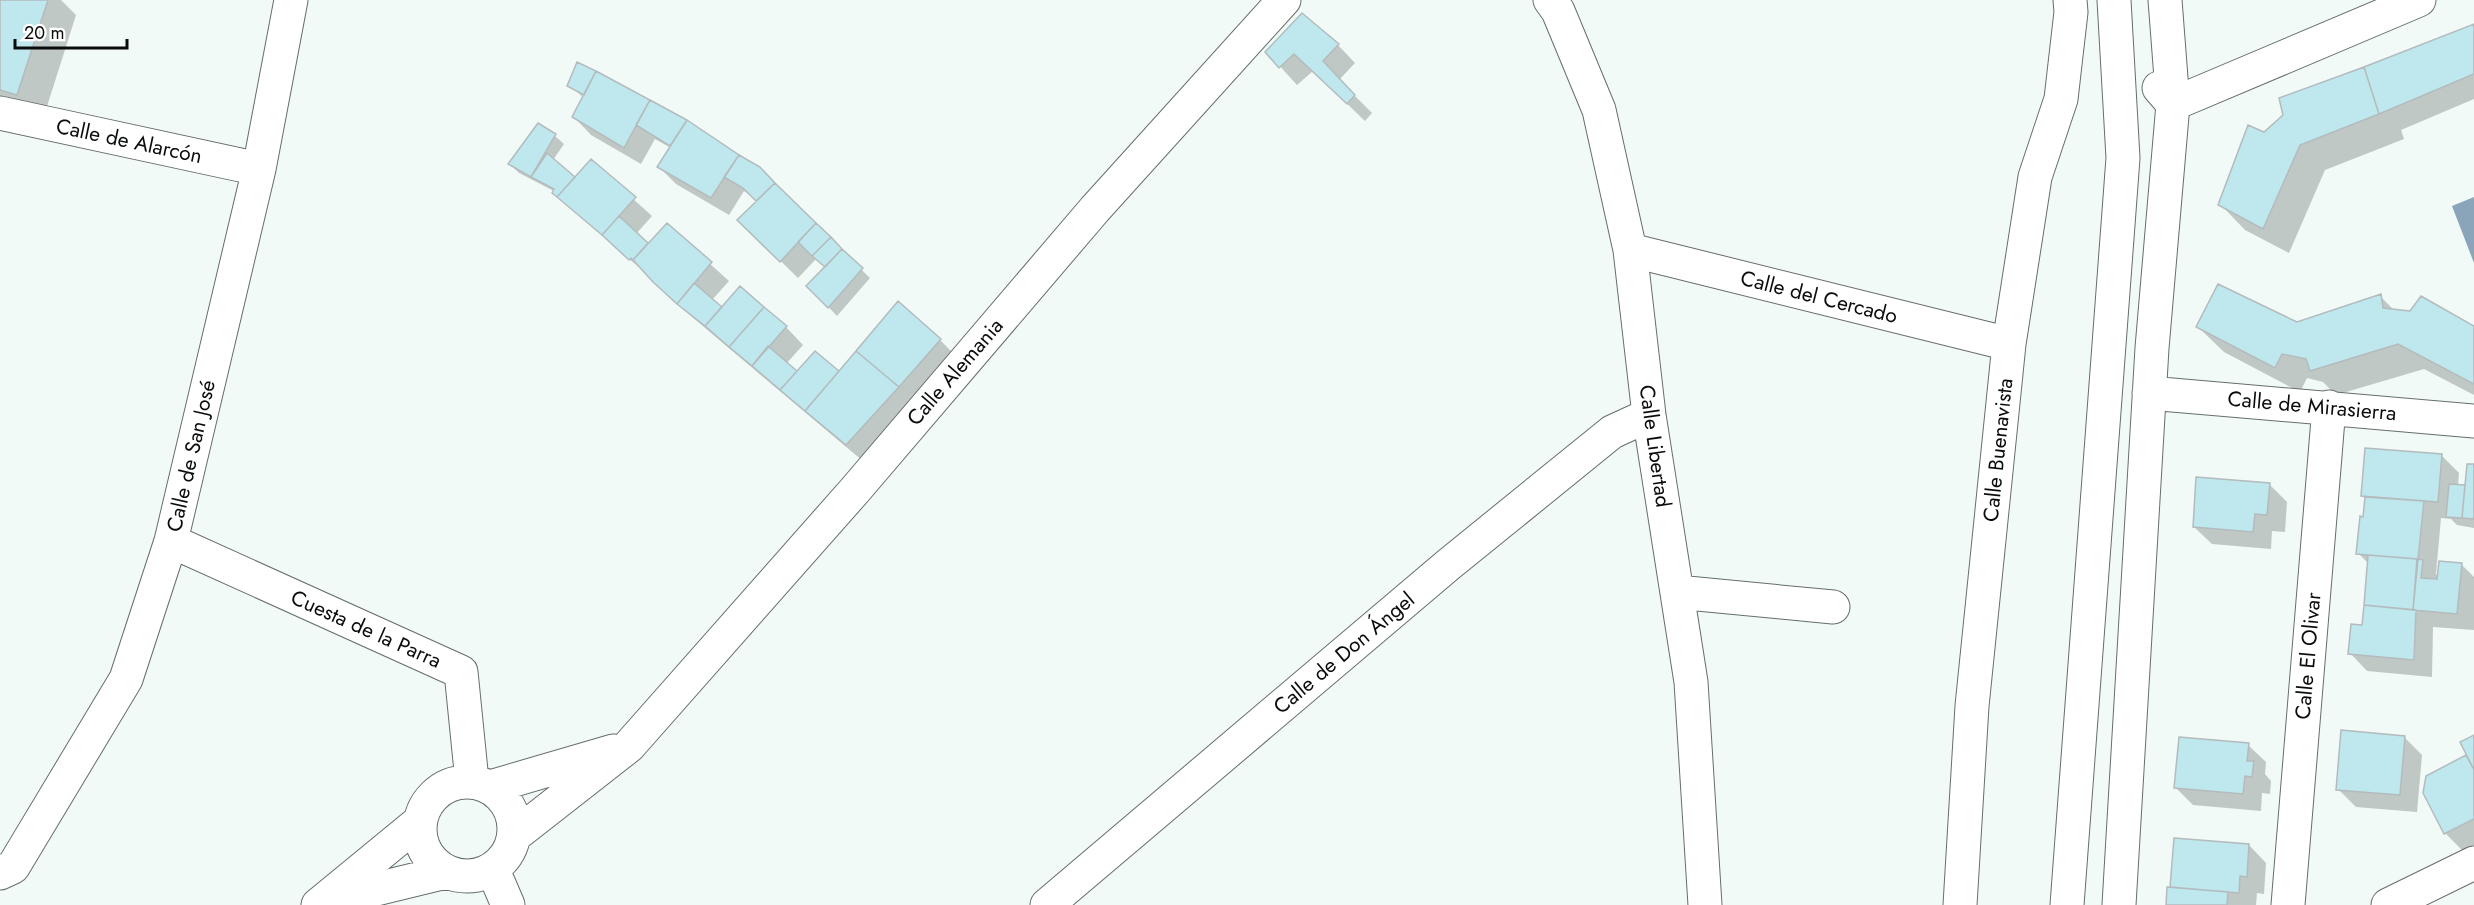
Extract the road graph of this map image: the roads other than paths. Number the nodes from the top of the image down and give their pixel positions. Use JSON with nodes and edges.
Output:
{"nodes":[{"id":1,"x":291,"y":0,"type":"edge"},
{"id":2,"x":1284,"y":0,"type":"edge"},
{"id":3,"x":1550,"y":0,"type":"edge"},
{"id":4,"x":2070,"y":0,"type":"edge"},
{"id":5,"x":2114,"y":0,"type":"edge"},
{"id":6,"x":2143,"y":0,"type":"edge"},
{"id":7,"x":2165,"y":0,"type":"edge"},
{"id":8,"x":2419,"y":0,"type":"edge"},
{"id":9,"x":2173,"y":104,"type":"junction"},
{"id":10,"x":0,"y":113,"type":"edge"},
{"id":11,"x":259,"y":169,"type":"junction"},
{"id":12,"x":1630,"y":250,"type":"junction"},
{"id":13,"x":2009,"y":344,"type":"junction"},
{"id":14,"x":2149,"y":393,"type":"junction"},
{"id":15,"x":2329,"y":407,"type":"junction"},
{"id":16,"x":1649,"y":415,"type":"junction"},
{"id":17,"x":2474,"y":421,"type":"edge"},
{"id":18,"x":171,"y":541,"type":"junction"},
{"id":19,"x":1677,"y":592,"type":"junction"},
{"id":20,"x":1833,"y":607,"type":"dead end"},
{"id":21,"x":629,"y":746,"type":"junction"},
{"id":22,"x":481,"y":784,"type":"junction"},
{"id":23,"x":419,"y":822,"type":"junction"},
{"id":24,"x":514,"y":836,"type":"junction"},
{"id":25,"x":2474,"y":863,"type":"edge"},
{"id":26,"x":493,"y":870,"type":"junction"},
{"id":27,"x":446,"y":872,"type":"junction"},
{"id":28,"x":0,"y":873,"type":"edge"},
{"id":29,"x":321,"y":903,"type":"edge"},
{"id":30,"x":508,"y":905,"type":"edge"},
{"id":31,"x":1047,"y":905,"type":"edge"},
{"id":32,"x":1705,"y":905,"type":"edge"},
{"id":33,"x":1960,"y":905,"type":"edge"},
{"id":34,"x":2067,"y":905,"type":"edge"},
{"id":35,"x":2119,"y":905,"type":"edge"},
{"id":36,"x":2288,"y":905,"type":"edge"},
{"id":37,"x":2388,"y":905,"type":"edge"}],
"edges":[{"from":1,"to":11,"type":"street","name":"Calle de San José"},
{"from":2,"to":21,"type":"street","name":"Calle Alemania"},
{"from":3,"to":12,"type":"street","name":"Calle Libertad"},
{"from":4,"to":13,"type":"street","name":"Calle Buenavista"},
{"from":5,"to":34,"type":"street"},
{"from":6,"to":9,"type":"street"},
{"from":7,"to":9,"type":"street"},
{"from":8,"to":9,"type":"street"},
{"from":9,"to":14,"type":"street"},
{"from":10,"to":11,"type":"street","name":"Calle de Alarcón"},
{"from":11,"to":18,"type":"street","name":"Calle de San José"},
{"from":12,"to":13,"type":"street","name":"Calle del Cercado"},
{"from":12,"to":16,"type":"street","name":"Calle Libertad"},
{"from":13,"to":33,"type":"street","name":"Calle Buenavista"},
{"from":14,"to":15,"type":"street","name":"Calle de Mirasierra"},
{"from":14,"to":35,"type":"street"},
{"from":15,"to":17,"type":"street","name":"Calle de Mirasierra"},
{"from":15,"to":36,"type":"street","name":"Calle El Olivar"},
{"from":16,"to":19,"type":"street","name":"Calle Libertad"},
{"from":16,"to":31,"type":"street","name":"Calle de Don Ángel"},
{"from":18,"to":22,"type":"street","name":"Cuesta de la Parra"},
{"from":18,"to":28,"type":"street","name":"Calle de San José"},
{"from":19,"to":20,"type":"street"},
{"from":19,"to":32,"type":"street","name":"Calle Libertad"},
{"from":21,"to":22,"type":"street"},
{"from":21,"to":24,"type":"street","name":"Calle Alemania"},
{"from":22,"to":23,"type":"street"},
{"from":22,"to":24,"type":"street"},
{"from":23,"to":27,"type":"street"},
{"from":23,"to":29,"type":"street"},
{"from":24,"to":26,"type":"street"},
{"from":25,"to":37,"type":"street"},
{"from":26,"to":27,"type":"street"},
{"from":26,"to":30,"type":"street"},
{"from":27,"to":29,"type":"street"}]}
